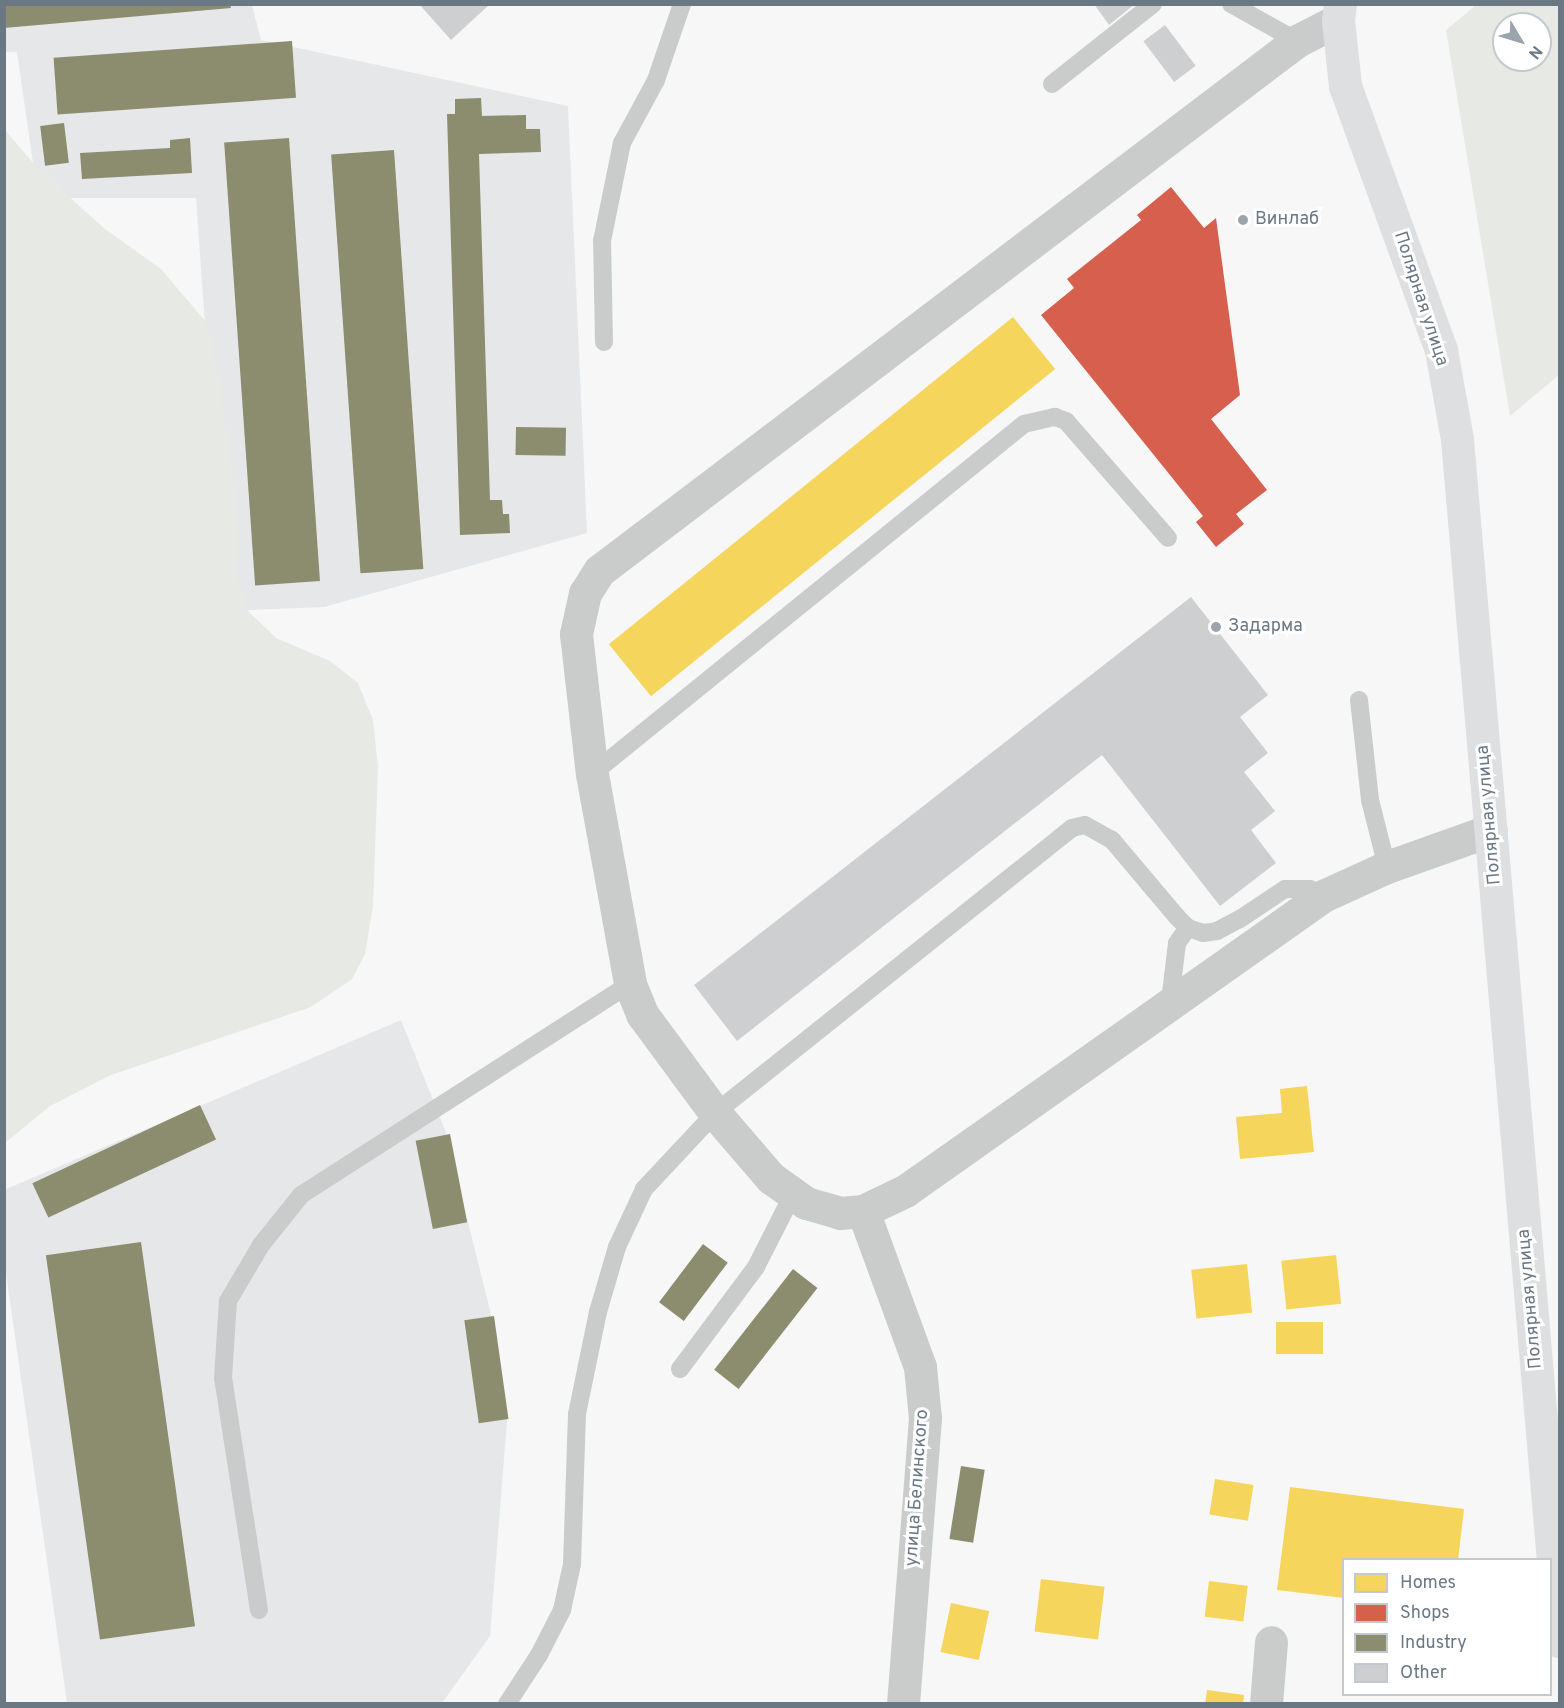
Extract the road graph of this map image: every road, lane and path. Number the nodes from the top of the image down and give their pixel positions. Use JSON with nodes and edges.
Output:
{"nodes":[{"id":1,"x":682,"y":4,"type":"edge"},
{"id":2,"x":1153,"y":4,"type":"edge"},
{"id":3,"x":1231,"y":4,"type":"edge"},
{"id":4,"x":1339,"y":12,"type":"edge"},
{"id":5,"x":1297,"y":41,"type":"junction"},
{"id":6,"x":1052,"y":84,"type":"dead end"},
{"id":7,"x":604,"y":342,"type":"dead end"},
{"id":8,"x":1168,"y":538,"type":"dead end"},
{"id":9,"x":1359,"y":700,"type":"dead end"},
{"id":10,"x":592,"y":774,"type":"junction"},
{"id":11,"x":1491,"y":830,"type":"junction"},
{"id":12,"x":1387,"y":867,"type":"junction"},
{"id":13,"x":1323,"y":896,"type":"junction"},
{"id":14,"x":1188,"y":928,"type":"junction"},
{"id":15,"x":630,"y":984,"type":"junction"},
{"id":16,"x":1170,"y":1001,"type":"junction"},
{"id":17,"x":716,"y":1113,"type":"junction"},
{"id":18,"x":793,"y":1194,"type":"junction"},
{"id":19,"x":863,"y":1211,"type":"junction"},
{"id":20,"x":680,"y":1368,"type":"dead end"},
{"id":21,"x":259,"y":1610,"type":"dead end"},
{"id":22,"x":1271,"y":1642,"type":"dead end"},
{"id":23,"x":1560,"y":1642,"type":"edge"},
{"id":24,"x":507,"y":1704,"type":"edge"},
{"id":25,"x":903,"y":1704,"type":"edge"},
{"id":26,"x":1266,"y":1704,"type":"edge"}],
"edges":[{"from":1,"to":7,"type":"lane"},
{"from":2,"to":6,"type":"lane"},
{"from":3,"to":5,"type":"lane"},
{"from":4,"to":5,"type":"street"},
{"from":4,"to":11,"type":"street","name":"Полярная улица"},
{"from":5,"to":10,"type":"street"},
{"from":8,"to":10,"type":"lane"},
{"from":9,"to":12,"type":"lane"},
{"from":10,"to":15,"type":"street"},
{"from":11,"to":12,"type":"street"},
{"from":11,"to":23,"type":"street","name":"Полярная улица"},
{"from":12,"to":13,"type":"street"},
{"from":13,"to":14,"type":"lane"},
{"from":13,"to":16,"type":"street"},
{"from":14,"to":16,"type":"lane"},
{"from":14,"to":17,"type":"lane"},
{"from":15,"to":17,"type":"street"},
{"from":15,"to":21,"type":"lane"},
{"from":16,"to":19,"type":"street"},
{"from":17,"to":18,"type":"street"},
{"from":17,"to":24,"type":"lane"},
{"from":18,"to":19,"type":"street"},
{"from":18,"to":20,"type":"lane"},
{"from":19,"to":25,"type":"street","name":"улица Белинского"},
{"from":22,"to":26,"type":"street"}]}
